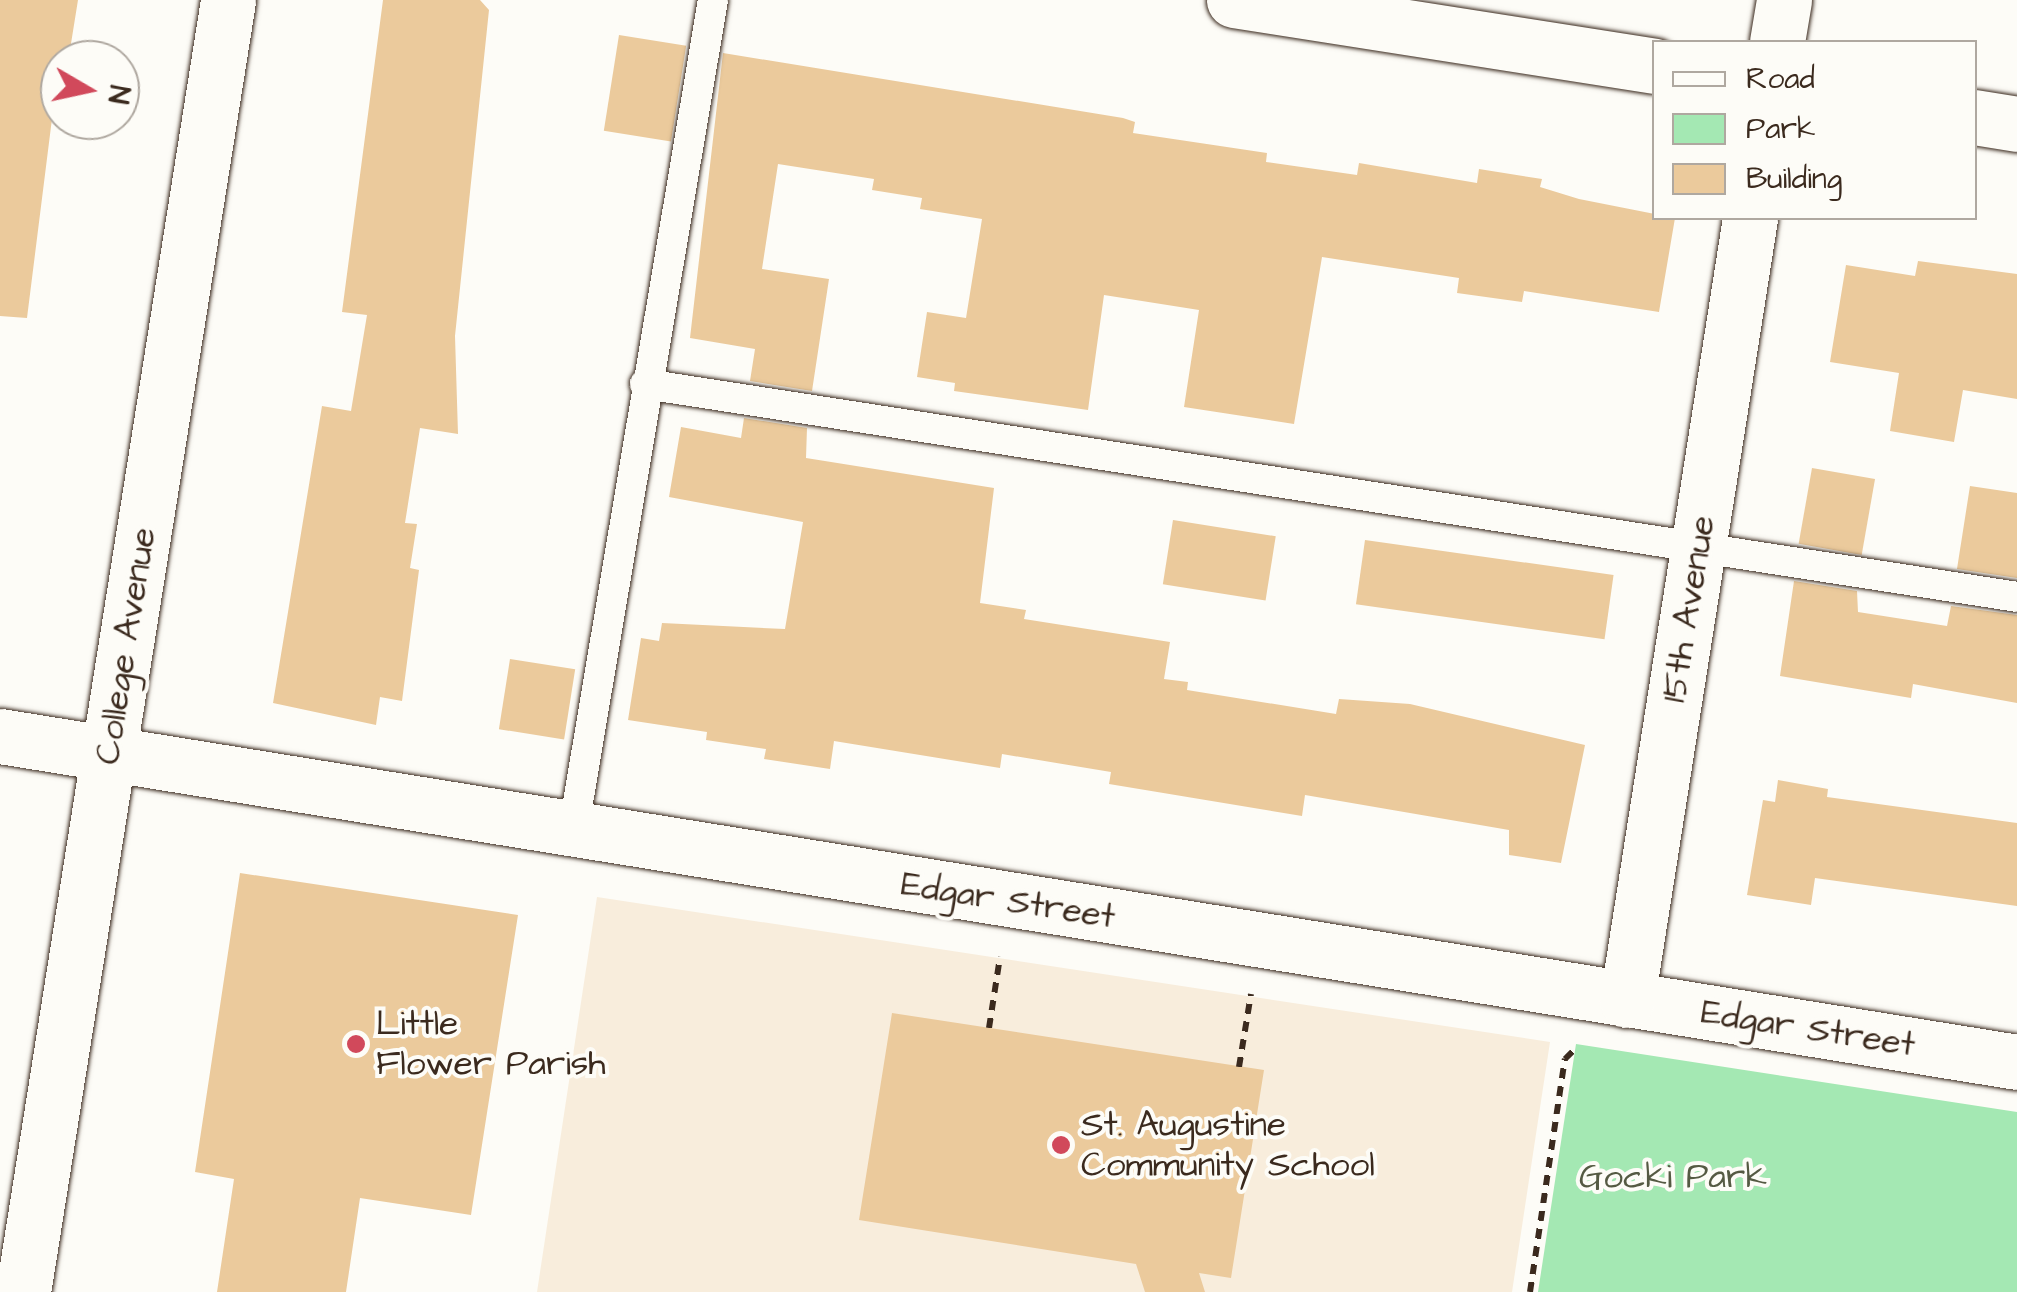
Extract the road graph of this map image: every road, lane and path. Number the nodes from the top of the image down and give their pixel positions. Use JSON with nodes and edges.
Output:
{"nodes":[{"id":1,"x":228,"y":0,"type":"edge"},
{"id":2,"x":713,"y":0,"type":"edge"},
{"id":3,"x":1234,"y":0,"type":"edge"},
{"id":4,"x":1784,"y":0,"type":"edge"},
{"id":5,"x":1777,"y":40,"type":"edge"},
{"id":6,"x":1652,"y":66,"type":"edge"},
{"id":7,"x":1977,"y":117,"type":"edge"},
{"id":8,"x":2017,"y":124,"type":"edge"},
{"id":9,"x":1750,"y":220,"type":"edge"},
{"id":10,"x":645,"y":384,"type":"junction"},
{"id":11,"x":1698,"y":548,"type":"junction"},
{"id":12,"x":2017,"y":597,"type":"edge"},
{"id":13,"x":0,"y":736,"type":"edge"},
{"id":14,"x":109,"y":752,"type":"junction"},
{"id":15,"x":573,"y":832,"type":"junction"},
{"id":16,"x":1009,"y":901,"type":"junction"},
{"id":17,"x":1260,"y":942,"type":"junction"},
{"id":18,"x":1627,"y":1000,"type":"junction"},
{"id":19,"x":989,"y":1028,"type":"dead end"},
{"id":20,"x":2017,"y":1062,"type":"edge"},
{"id":21,"x":1239,"y":1067,"type":"dead end"},
{"id":22,"x":23,"y":1292,"type":"edge"},
{"id":23,"x":1530,"y":1292,"type":"edge"}],
"edges":[{"from":1,"to":14,"type":"street","name":"College Avenue"},
{"from":2,"to":10,"type":"lane"},
{"from":3,"to":6,"type":"street"},
{"from":4,"to":5,"type":"street"},
{"from":7,"to":8,"type":"street"},
{"from":9,"to":11,"type":"street","name":"15th Avenue"},
{"from":10,"to":11,"type":"lane"},
{"from":10,"to":15,"type":"lane"},
{"from":11,"to":12,"type":"lane"},
{"from":11,"to":18,"type":"street","name":"15th Avenue"},
{"from":13,"to":14,"type":"street","name":"Edgar Street"},
{"from":14,"to":15,"type":"street","name":"Edgar Street"},
{"from":14,"to":22,"type":"street","name":"College Avenue"},
{"from":15,"to":16,"type":"street","name":"Edgar Street"},
{"from":16,"to":17,"type":"street","name":"Edgar Street"},
{"from":16,"to":19,"type":"path"},
{"from":17,"to":18,"type":"street","name":"Edgar Street"},
{"from":17,"to":21,"type":"path"},
{"from":18,"to":20,"type":"street","name":"Edgar Street"},
{"from":18,"to":23,"type":"path"}]}
